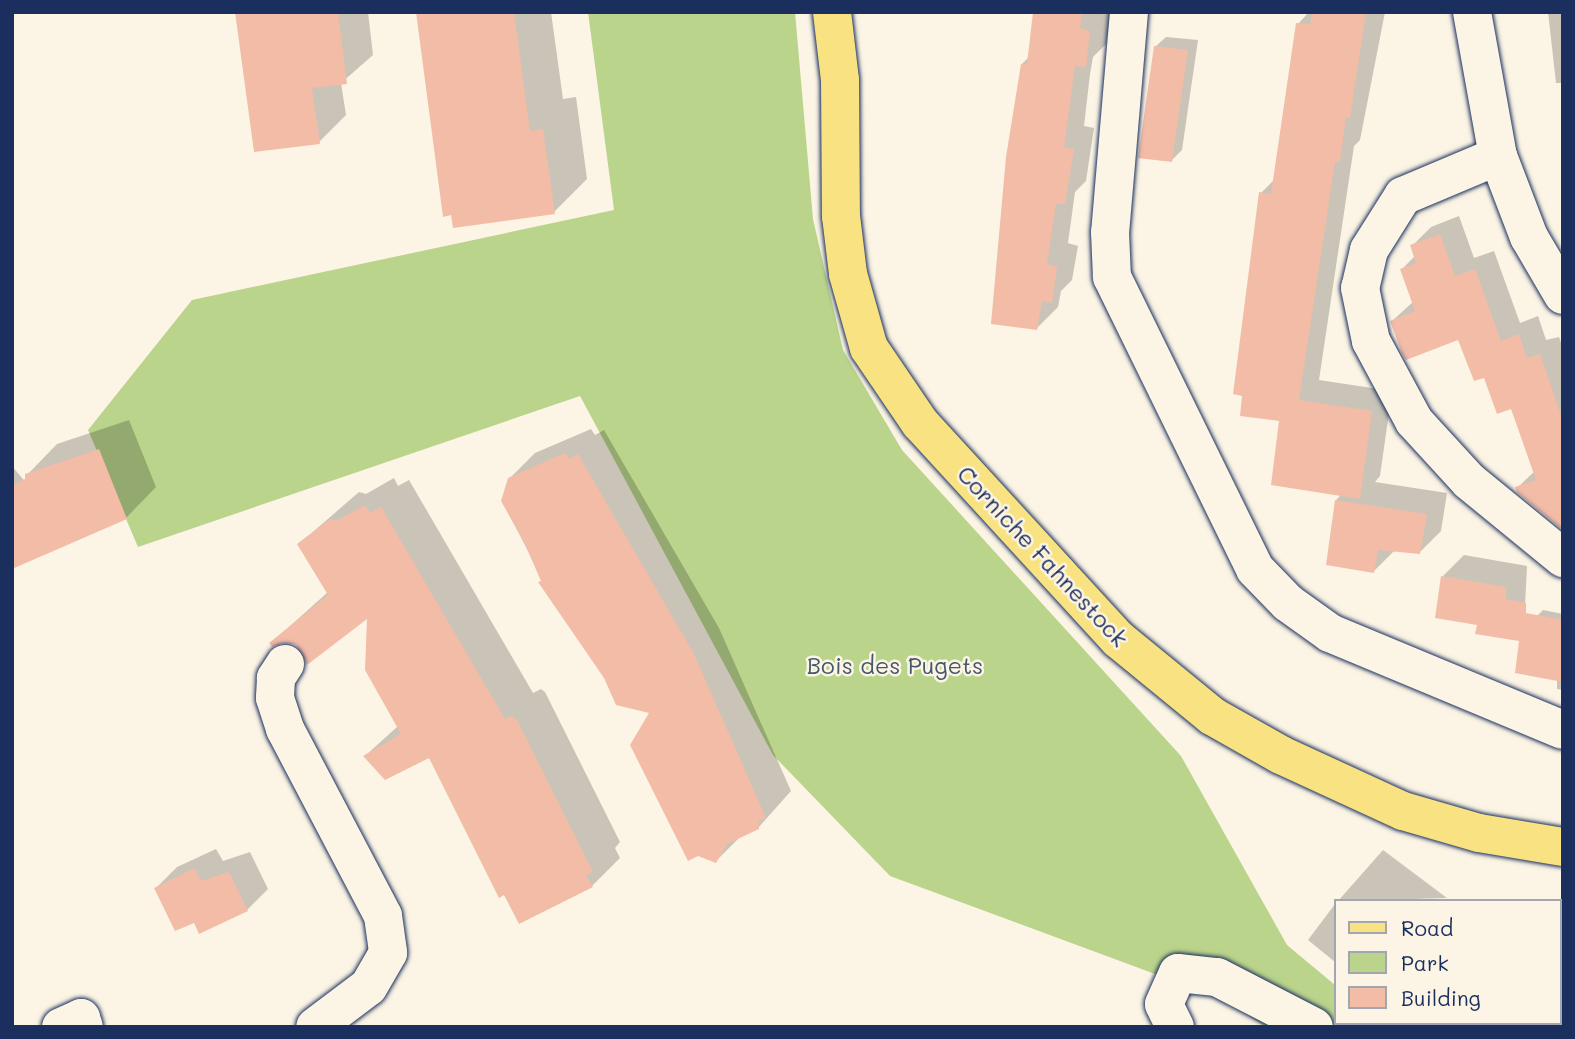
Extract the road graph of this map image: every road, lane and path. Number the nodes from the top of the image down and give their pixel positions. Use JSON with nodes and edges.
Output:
{"nodes":[{"id":1,"x":832,"y":12,"type":"edge"},
{"id":2,"x":1129,"y":12,"type":"edge"},
{"id":3,"x":1472,"y":12,"type":"edge"},
{"id":4,"x":1498,"y":156,"type":"junction"},
{"id":5,"x":1563,"y":295,"type":"edge"},
{"id":6,"x":1563,"y":558,"type":"edge"},
{"id":7,"x":285,"y":664,"type":"dead end"},
{"id":8,"x":1563,"y":730,"type":"edge"},
{"id":9,"x":1563,"y":847,"type":"edge"},
{"id":10,"x":61,"y":1027,"type":"edge"},
{"id":11,"x":84,"y":1027,"type":"edge"},
{"id":12,"x":315,"y":1027,"type":"edge"},
{"id":13,"x":1175,"y":1027,"type":"edge"},
{"id":14,"x":1314,"y":1027,"type":"edge"}],
"edges":[{"from":1,"to":9,"type":"main road","name":"Corniche Fahnestock"},
{"from":2,"to":8,"type":"street"},
{"from":3,"to":4,"type":"street"},
{"from":4,"to":5,"type":"street"},
{"from":4,"to":6,"type":"street"},
{"from":7,"to":12,"type":"street"},
{"from":10,"to":11,"type":"street"},
{"from":13,"to":14,"type":"street"}]}
